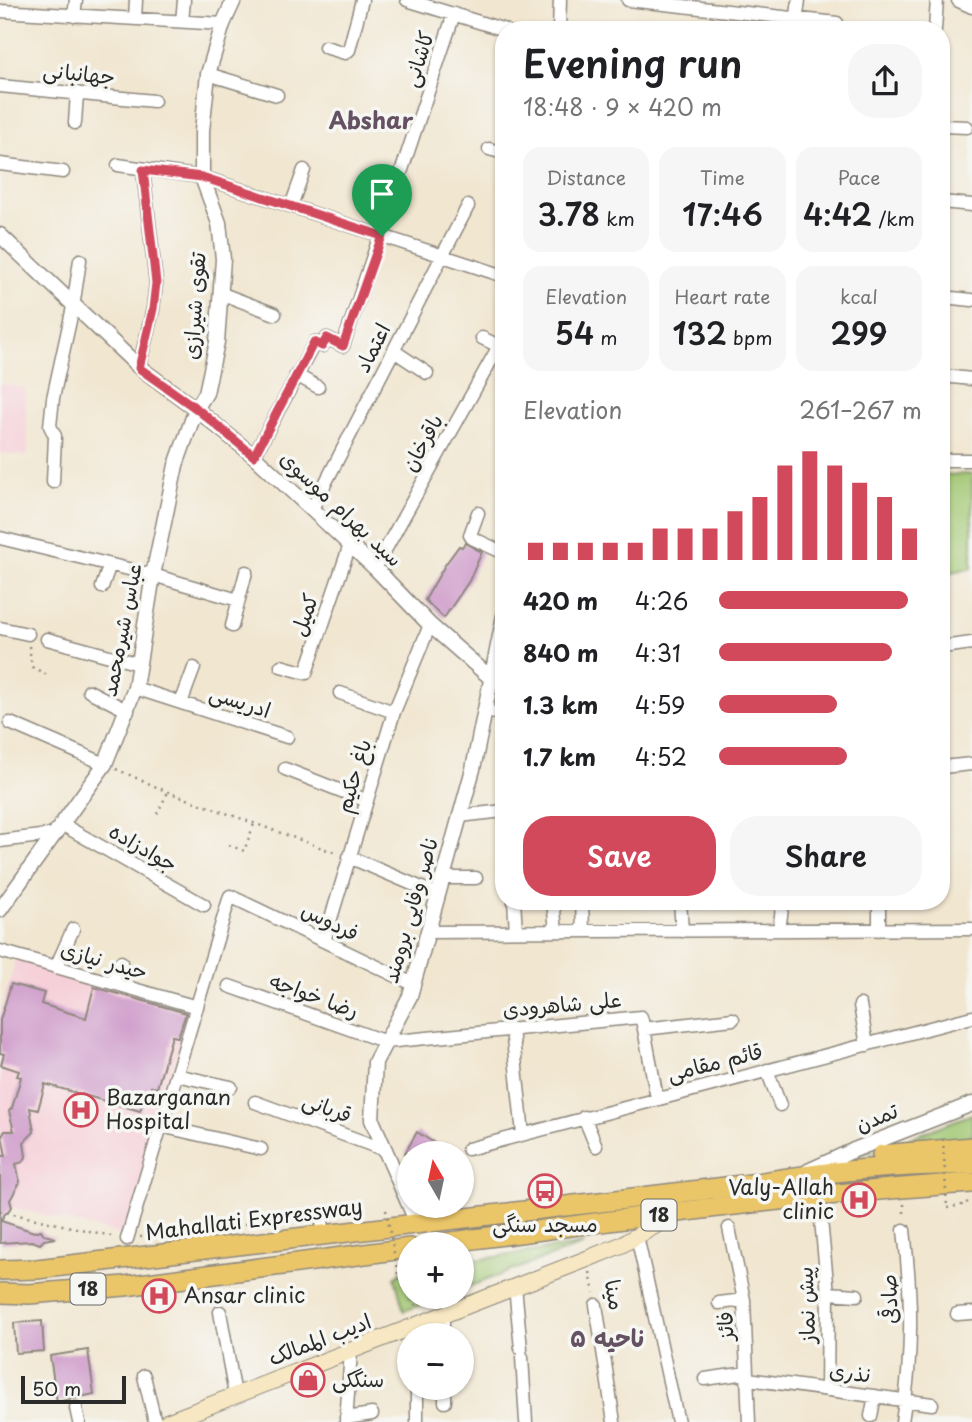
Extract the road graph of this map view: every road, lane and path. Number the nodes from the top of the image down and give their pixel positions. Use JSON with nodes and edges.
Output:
{"nodes":[{"id":1,"x":76,"y":0,"type":"edge"},
{"id":2,"x":136,"y":0,"type":"edge"},
{"id":3,"x":184,"y":0,"type":"edge"},
{"id":4,"x":234,"y":0,"type":"edge"},
{"id":5,"x":362,"y":0,"type":"edge"},
{"id":6,"x":560,"y":0,"type":"edge"},
{"id":7,"x":628,"y":0,"type":"edge"},
{"id":8,"x":799,"y":0,"type":"edge"},
{"id":9,"x":937,"y":0,"type":"edge"},
{"id":10,"x":960,"y":0,"type":"edge"},
{"id":11,"x":412,"y":1,"type":"edge"},
{"id":12,"x":972,"y":6,"type":"edge"},
{"id":13,"x":0,"y":11,"type":"edge"},
{"id":14,"x":454,"y":14,"type":"junction"},
{"id":15,"x":74,"y":16,"type":"junction"},
{"id":16,"x":135,"y":19,"type":"junction"},
{"id":17,"x":559,"y":21,"type":"edge"},
{"id":18,"x":775,"y":21,"type":"edge"},
{"id":19,"x":796,"y":21,"type":"edge"},
{"id":20,"x":936,"y":21,"type":"edge"},
{"id":21,"x":182,"y":22,"type":"junction"},
{"id":22,"x":223,"y":24,"type":"junction"},
{"id":23,"x":495,"y":27,"type":"edge"},
{"id":24,"x":325,"y":47,"type":"dead end"},
{"id":25,"x":208,"y":74,"type":"junction"},
{"id":26,"x":0,"y":86,"type":"edge"},
{"id":27,"x":77,"y":93,"type":"junction"},
{"id":28,"x":277,"y":95,"type":"dead end"},
{"id":29,"x":154,"y":101,"type":"dead end"},
{"id":30,"x":75,"y":123,"type":"dead end"},
{"id":31,"x":950,"y":126,"type":"edge"},
{"id":32,"x":967,"y":127,"type":"dead end"},
{"id":33,"x":489,"y":149,"type":"dead end"},
{"id":34,"x":495,"y":151,"type":"edge"},
{"id":35,"x":0,"y":164,"type":"edge"},
{"id":36,"x":118,"y":165,"type":"dead end"},
{"id":37,"x":143,"y":170,"type":"junction"},
{"id":38,"x":304,"y":170,"type":"dead end"},
{"id":39,"x":63,"y":172,"type":"dead end"},
{"id":40,"x":202,"y":177,"type":"junction"},
{"id":41,"x":950,"y":203,"type":"edge"},
{"id":42,"x":972,"y":205,"type":"edge"},
{"id":43,"x":291,"y":206,"type":"junction"},
{"id":44,"x":468,"y":206,"type":"dead end"},
{"id":45,"x":0,"y":235,"type":"edge"},
{"id":46,"x":382,"y":236,"type":"junction"},
{"id":47,"x":442,"y":256,"type":"junction"},
{"id":48,"x":80,"y":260,"type":"dead end"},
{"id":49,"x":495,"y":273,"type":"edge"},
{"id":50,"x":220,"y":293,"type":"junction"},
{"id":51,"x":950,"y":298,"type":"edge"},
{"id":52,"x":972,"y":300,"type":"edge"},
{"id":53,"x":73,"y":307,"type":"junction"},
{"id":54,"x":275,"y":314,"type":"dead end"},
{"id":55,"x":482,"y":338,"type":"dead end"},
{"id":56,"x":495,"y":341,"type":"edge"},
{"id":57,"x":394,"y":351,"type":"junction"},
{"id":58,"x":495,"y":353,"type":"edge"},
{"id":59,"x":139,"y":368,"type":"junction"},
{"id":60,"x":427,"y":373,"type":"dead end"},
{"id":61,"x":296,"y":375,"type":"junction"},
{"id":62,"x":950,"y":377,"type":"edge"},
{"id":63,"x":972,"y":379,"type":"edge"},
{"id":64,"x":318,"y":387,"type":"dead end"},
{"id":65,"x":197,"y":409,"type":"junction"},
{"id":66,"x":254,"y":456,"type":"junction"},
{"id":67,"x":950,"y":460,"type":"edge"},
{"id":68,"x":972,"y":460,"type":"edge"},
{"id":69,"x":53,"y":482,"type":"dead end"},
{"id":70,"x":312,"y":509,"type":"junction"},
{"id":71,"x":478,"y":513,"type":"dead end"},
{"id":72,"x":0,"y":538,"type":"edge"},
{"id":73,"x":350,"y":545,"type":"junction"},
{"id":74,"x":495,"y":549,"type":"edge"},
{"id":75,"x":110,"y":564,"type":"junction"},
{"id":76,"x":375,"y":568,"type":"junction"},
{"id":77,"x":246,"y":572,"type":"dead end"},
{"id":78,"x":153,"y":575,"type":"junction"},
{"id":79,"x":102,"y":586,"type":"dead end"},
{"id":80,"x":238,"y":600,"type":"junction"},
{"id":81,"x":430,"y":625,"type":"junction"},
{"id":82,"x":232,"y":626,"type":"dead end"},
{"id":83,"x":0,"y":628,"type":"edge"},
{"id":84,"x":28,"y":634,"type":"joint"},
{"id":85,"x":47,"y":639,"type":"dead end"},
{"id":86,"x":972,"y":643,"type":"edge"},
{"id":87,"x":950,"y":647,"type":"edge"},
{"id":88,"x":495,"y":663,"type":"edge"},
{"id":89,"x":139,"y":664,"type":"junction"},
{"id":90,"x":281,"y":666,"type":"dead end"},
{"id":91,"x":194,"y":668,"type":"dead end"},
{"id":92,"x":47,"y":675,"type":"dead end"},
{"id":93,"x":492,"y":679,"type":"junction"},
{"id":94,"x":135,"y":688,"type":"junction"},
{"id":95,"x":89,"y":691,"type":"dead end"},
{"id":96,"x":340,"y":693,"type":"dead end"},
{"id":97,"x":181,"y":703,"type":"junction"},
{"id":98,"x":128,"y":711,"type":"junction"},
{"id":99,"x":394,"y":712,"type":"junction"},
{"id":100,"x":485,"y":712,"type":"junction"},
{"id":101,"x":495,"y":713,"type":"edge"},
{"id":102,"x":10,"y":723,"type":"dead end"},
{"id":103,"x":287,"y":737,"type":"dead end"},
{"id":104,"x":105,"y":764,"type":"junction"},
{"id":105,"x":972,"y":765,"type":"edge"},
{"id":106,"x":950,"y":766,"type":"edge"},
{"id":107,"x":285,"y":769,"type":"dead end"},
{"id":108,"x":168,"y":792,"type":"junction"},
{"id":109,"x":367,"y":801,"type":"junction"},
{"id":110,"x":495,"y":812,"type":"edge"},
{"id":111,"x":157,"y":814,"type":"dead end"},
{"id":112,"x":459,"y":816,"type":"junction"},
{"id":113,"x":254,"y":824,"type":"junction"},
{"id":114,"x":60,"y":829,"type":"junction"},
{"id":115,"x":0,"y":841,"type":"edge"},
{"id":116,"x":229,"y":845,"type":"dead end"},
{"id":117,"x":349,"y":857,"type":"junction"},
{"id":118,"x":443,"y":878,"type":"junction"},
{"id":119,"x":476,"y":878,"type":"dead end"},
{"id":120,"x":438,"y":895,"type":"junction"},
{"id":121,"x":204,"y":905,"type":"dead end"},
{"id":122,"x":0,"y":910,"type":"edge"},
{"id":123,"x":515,"y":910,"type":"edge"},
{"id":124,"x":554,"y":910,"type":"edge"},
{"id":125,"x":582,"y":910,"type":"edge"},
{"id":126,"x":681,"y":910,"type":"edge"},
{"id":127,"x":782,"y":910,"type":"edge"},
{"id":128,"x":879,"y":910,"type":"edge"},
{"id":129,"x":73,"y":929,"type":"dead end"},
{"id":130,"x":972,"y":929,"type":"edge"},
{"id":131,"x":682,"y":930,"type":"junction"},
{"id":132,"x":779,"y":930,"type":"junction"},
{"id":133,"x":879,"y":930,"type":"junction"},
{"id":134,"x":516,"y":931,"type":"junction"},
{"id":135,"x":556,"y":931,"type":"junction"},
{"id":136,"x":583,"y":931,"type":"junction"},
{"id":137,"x":427,"y":932,"type":"junction"},
{"id":138,"x":324,"y":940,"type":"junction"},
{"id":139,"x":0,"y":951,"type":"edge"},
{"id":140,"x":121,"y":962,"type":"dead end"},
{"id":141,"x":56,"y":967,"type":"junction"},
{"id":142,"x":112,"y":983,"type":"junction"},
{"id":143,"x":413,"y":984,"type":"junction"},
{"id":144,"x":229,"y":986,"type":"dead end"},
{"id":145,"x":860,"y":1004,"type":"dead end"},
{"id":146,"x":197,"y":1007,"type":"junction"},
{"id":147,"x":972,"y":1017,"type":"edge"},
{"id":148,"x":733,"y":1019,"type":"dead end"},
{"id":149,"x":512,"y":1029,"type":"junction"},
{"id":150,"x":644,"y":1029,"type":"junction"},
{"id":151,"x":386,"y":1042,"type":"junction"},
{"id":152,"x":867,"y":1045,"type":"junction"},
{"id":153,"x":768,"y":1070,"type":"junction"},
{"id":154,"x":176,"y":1076,"type":"junction"},
{"id":155,"x":231,"y":1087,"type":"dead end"},
{"id":156,"x":657,"y":1098,"type":"junction"},
{"id":157,"x":255,"y":1102,"type":"dead end"},
{"id":158,"x":972,"y":1104,"type":"edge"},
{"id":159,"x":780,"y":1105,"type":"dead end"},
{"id":160,"x":584,"y":1118,"type":"junction"},
{"id":161,"x":161,"y":1126,"type":"junction"},
{"id":162,"x":523,"y":1134,"type":"junction"},
{"id":163,"x":943,"y":1139,"type":"dead end"},
{"id":164,"x":596,"y":1146,"type":"dead end"},
{"id":165,"x":474,"y":1147,"type":"edge"},
{"id":166,"x":972,"y":1147,"type":"edge"},
{"id":167,"x":261,"y":1149,"type":"dead end"},
{"id":168,"x":385,"y":1150,"type":"junction"},
{"id":169,"x":972,"y":1164,"type":"edge"},
{"id":170,"x":799,"y":1175,"type":"junction"},
{"id":171,"x":972,"y":1182,"type":"edge"},
{"id":172,"x":883,"y":1188,"type":"junction"},
{"id":173,"x":903,"y":1197,"type":"junction"},
{"id":174,"x":970,"y":1199,"type":"edge"},
{"id":175,"x":0,"y":1210,"type":"edge"},
{"id":176,"x":350,"y":1210,"type":"dead end"},
{"id":177,"x":387,"y":1210,"type":"dead end"},
{"id":178,"x":679,"y":1212,"type":"junction"},
{"id":179,"x":321,"y":1214,"type":"junction"},
{"id":180,"x":821,"y":1220,"type":"dead end"},
{"id":181,"x":417,"y":1223,"type":"junction"},
{"id":182,"x":729,"y":1228,"type":"dead end"},
{"id":183,"x":904,"y":1230,"type":"joint"},
{"id":184,"x":324,"y":1235,"type":"junction"},
{"id":185,"x":638,"y":1236,"type":"junction"},
{"id":186,"x":127,"y":1239,"type":"junction"},
{"id":187,"x":474,"y":1239,"type":"edge"},
{"id":188,"x":397,"y":1249,"type":"edge"},
{"id":189,"x":172,"y":1252,"type":"junction"},
{"id":190,"x":587,"y":1259,"type":"junction"},
{"id":191,"x":397,"y":1268,"type":"edge"},
{"id":192,"x":0,"y":1270,"type":"edge"},
{"id":193,"x":175,"y":1280,"type":"junction"},
{"id":194,"x":515,"y":1286,"type":"junction"},
{"id":195,"x":0,"y":1293,"type":"edge"},
{"id":196,"x":828,"y":1293,"type":"junction"},
{"id":197,"x":857,"y":1295,"type":"dead end"},
{"id":198,"x":744,"y":1300,"type":"junction"},
{"id":199,"x":719,"y":1303,"type":"dead end"},
{"id":200,"x":596,"y":1305,"type":"joint"},
{"id":201,"x":220,"y":1312,"type":"dead end"},
{"id":202,"x":972,"y":1313,"type":"edge"},
{"id":203,"x":957,"y":1314,"type":"dead end"},
{"id":204,"x":443,"y":1316,"type":"junction"},
{"id":205,"x":429,"y":1323,"type":"edge"},
{"id":206,"x":443,"y":1323,"type":"edge"},
{"id":207,"x":397,"y":1336,"type":"edge"},
{"id":208,"x":351,"y":1351,"type":"junction"},
{"id":209,"x":144,"y":1376,"type":"dead end"},
{"id":210,"x":747,"y":1376,"type":"junction"},
{"id":211,"x":705,"y":1379,"type":"dead end"},
{"id":212,"x":827,"y":1390,"type":"junction"},
{"id":213,"x":235,"y":1395,"type":"junction"},
{"id":214,"x":875,"y":1396,"type":"junction"},
{"id":215,"x":417,"y":1400,"type":"edge"},
{"id":216,"x":905,"y":1400,"type":"junction"},
{"id":217,"x":932,"y":1404,"type":"dead end"},
{"id":218,"x":76,"y":1408,"type":"dead end"},
{"id":219,"x":372,"y":1414,"type":"dead end"},
{"id":220,"x":871,"y":1416,"type":"dead end"},
{"id":221,"x":346,"y":1420,"type":"edge"},
{"id":222,"x":79,"y":1422,"type":"edge"},
{"id":223,"x":155,"y":1422,"type":"edge"},
{"id":224,"x":167,"y":1422,"type":"edge"},
{"id":225,"x":417,"y":1422,"type":"edge"},
{"id":226,"x":526,"y":1422,"type":"edge"},
{"id":227,"x":614,"y":1422,"type":"edge"},
{"id":228,"x":678,"y":1422,"type":"edge"},
{"id":229,"x":749,"y":1422,"type":"edge"},
{"id":230,"x":902,"y":1422,"type":"edge"}],
"edges":[{"from":1,"to":15,"type":"street"},
{"from":2,"to":16,"type":"street"},
{"from":3,"to":21,"type":"street"},
{"from":4,"to":22,"type":"street","name":"تقوی شیرازی"},
{"from":5,"to":24,"type":"street"},
{"from":6,"to":17,"type":"street"},
{"from":7,"to":18,"type":"street"},
{"from":8,"to":19,"type":"street"},
{"from":9,"to":20,"type":"street"},
{"from":10,"to":12,"type":"street"},
{"from":11,"to":14,"type":"street"},
{"from":13,"to":15,"type":"street"},
{"from":14,"to":23,"type":"street"},
{"from":14,"to":46,"type":"street","name":"کاشانی"},
{"from":15,"to":16,"type":"street"},
{"from":16,"to":21,"type":"street"},
{"from":21,"to":22,"type":"street"},
{"from":22,"to":25,"type":"street","name":"تقوی شیرازی"},
{"from":25,"to":28,"type":"street"},
{"from":25,"to":40,"type":"street","name":"تقوی شیرازی"},
{"from":26,"to":27,"type":"street","name":"جهانبانی"},
{"from":27,"to":29,"type":"street","name":"جهانبانی"},
{"from":27,"to":30,"type":"street"},
{"from":31,"to":32,"type":"street"},
{"from":33,"to":34,"type":"street"},
{"from":35,"to":39,"type":"street"},
{"from":36,"to":37,"type":"street"},
{"from":37,"to":40,"type":"street"},
{"from":37,"to":59,"type":"street"},
{"from":38,"to":43,"type":"street"},
{"from":40,"to":43,"type":"street"},
{"from":40,"to":50,"type":"street","name":"تقوی شیرازی"},
{"from":41,"to":42,"type":"street"},
{"from":43,"to":46,"type":"street"},
{"from":44,"to":47,"type":"street","name":"اعتماد"},
{"from":45,"to":53,"type":"street","name":"سید بهرام موسوی"},
{"from":46,"to":47,"type":"street"},
{"from":46,"to":61,"type":"street","name":"کاشانی"},
{"from":47,"to":49,"type":"street"},
{"from":47,"to":57,"type":"street","name":"اعتماد"},
{"from":48,"to":53,"type":"street"},
{"from":50,"to":54,"type":"street"},
{"from":50,"to":65,"type":"street","name":"تقوی شیرازی"},
{"from":51,"to":52,"type":"street"},
{"from":53,"to":59,"type":"street","name":"سید بهرام موسوی"},
{"from":53,"to":69,"type":"street"},
{"from":55,"to":56,"type":"street"},
{"from":57,"to":60,"type":"street"},
{"from":57,"to":70,"type":"street","name":"اعتماد"},
{"from":58,"to":76,"type":"street","name":"باقرخان"},
{"from":59,"to":65,"type":"street","name":"سید بهرام موسوی"},
{"from":61,"to":64,"type":"street"},
{"from":61,"to":66,"type":"street"},
{"from":62,"to":63,"type":"street"},
{"from":65,"to":66,"type":"street","name":"سید بهرام موسوی"},
{"from":65,"to":78,"type":"street","name":"عباس شیرمحمد"},
{"from":66,"to":70,"type":"street","name":"سید بهرام موسوی"},
{"from":67,"to":68,"type":"street"},
{"from":70,"to":73,"type":"street","name":"سید بهرام موسوی"},
{"from":71,"to":74,"type":"street"},
{"from":72,"to":75,"type":"street"},
{"from":73,"to":76,"type":"street","name":"سید بهرام موسوی"},
{"from":73,"to":90,"type":"street","name":"کمیل"},
{"from":75,"to":78,"type":"street"},
{"from":75,"to":79,"type":"street"},
{"from":76,"to":81,"type":"street","name":"سید بهرام موسوی"},
{"from":77,"to":80,"type":"street"},
{"from":78,"to":80,"type":"street"},
{"from":78,"to":89,"type":"street","name":"عباس شیرمحمد"},
{"from":80,"to":82,"type":"street"},
{"from":81,"to":93,"type":"street","name":"سید بهرام موسوی"},
{"from":81,"to":99,"type":"street","name":"باغ حکیم"},
{"from":83,"to":84,"type":"street"},
{"from":84,"to":92,"type":"path"},
{"from":85,"to":89,"type":"street"},
{"from":86,"to":87,"type":"street"},
{"from":88,"to":93,"type":"street","name":"ناصر وفایی برومند"},
{"from":89,"to":94,"type":"street","name":"عباس شیرمحمد"},
{"from":91,"to":97,"type":"street","name":"ادریسی"},
{"from":93,"to":100,"type":"street","name":"ناصر وفایی برومند"},
{"from":94,"to":97,"type":"street","name":"ادریسی"},
{"from":94,"to":98,"type":"street","name":"عباس شیرمحمد"},
{"from":95,"to":98,"type":"street"},
{"from":96,"to":99,"type":"street"},
{"from":97,"to":103,"type":"street","name":"ادریسی"},
{"from":98,"to":104,"type":"street","name":"عباس شیرمحمد"},
{"from":99,"to":109,"type":"street","name":"باغ حکیم"},
{"from":100,"to":101,"type":"street"},
{"from":100,"to":112,"type":"street","name":"ناصر وفایی برومند"},
{"from":102,"to":104,"type":"street"},
{"from":104,"to":108,"type":"path"},
{"from":104,"to":114,"type":"street","name":"عباس شیرمحمد"},
{"from":105,"to":106,"type":"street"},
{"from":107,"to":109,"type":"street"},
{"from":108,"to":111,"type":"path"},
{"from":108,"to":113,"type":"path"},
{"from":109,"to":117,"type":"street","name":"باغ حکیم"},
{"from":110,"to":112,"type":"street"},
{"from":112,"to":118,"type":"street","name":"ناصر وفایی برومند"},
{"from":113,"to":116,"type":"path"},
{"from":113,"to":117,"type":"path"},
{"from":114,"to":115,"type":"street"},
{"from":114,"to":121,"type":"street","name":"جوادزاده"},
{"from":114,"to":122,"type":"street","name":"عباس شیرمحمد"},
{"from":117,"to":120,"type":"street"},
{"from":117,"to":138,"type":"street","name":"باغ حکیم"},
{"from":118,"to":119,"type":"street"},
{"from":118,"to":120,"type":"street","name":"ناصر وفایی برومند"},
{"from":120,"to":137,"type":"street","name":"ناصر وفایی برومند"},
{"from":123,"to":134,"type":"street"},
{"from":124,"to":135,"type":"street"},
{"from":125,"to":136,"type":"street"},
{"from":126,"to":131,"type":"street"},
{"from":127,"to":132,"type":"street"},
{"from":128,"to":133,"type":"street"},
{"from":129,"to":141,"type":"street"},
{"from":130,"to":133,"type":"street"},
{"from":131,"to":132,"type":"street"},
{"from":131,"to":136,"type":"street"},
{"from":132,"to":133,"type":"street"},
{"from":134,"to":135,"type":"street"},
{"from":134,"to":137,"type":"street"},
{"from":135,"to":136,"type":"street"},
{"from":137,"to":143,"type":"street","name":"ناصر وفایی برومند"},
{"from":138,"to":143,"type":"street","name":"فردوس"},
{"from":138,"to":146,"type":"street","name":"فردوس"},
{"from":139,"to":141,"type":"street","name":"حیدر نیازی"},
{"from":140,"to":142,"type":"street"},
{"from":141,"to":142,"type":"street","name":"حیدر نیازی"},
{"from":142,"to":146,"type":"street","name":"حیدر نیازی"},
{"from":143,"to":151,"type":"street","name":"ناصر وفایی برومند"},
{"from":144,"to":151,"type":"street","name":"رضا خواجه"},
{"from":145,"to":152,"type":"street"},
{"from":146,"to":154,"type":"street"},
{"from":147,"to":152,"type":"street","name":"قائم مقامی"},
{"from":148,"to":150,"type":"street","name":"علی شاهرودی"},
{"from":149,"to":150,"type":"street","name":"علی شاهرودی"},
{"from":149,"to":151,"type":"street","name":"علی شاهرودی"},
{"from":149,"to":162,"type":"street"},
{"from":150,"to":156,"type":"street"},
{"from":151,"to":168,"type":"street","name":"ناصر وفایی برومند"},
{"from":152,"to":153,"type":"street","name":"قائم مقامی"},
{"from":153,"to":156,"type":"street","name":"قائم مقامی"},
{"from":153,"to":159,"type":"street"},
{"from":154,"to":155,"type":"street"},
{"from":154,"to":161,"type":"street"},
{"from":156,"to":160,"type":"street","name":"قائم مقامی"},
{"from":157,"to":168,"type":"street","name":"قربانی"},
{"from":158,"to":170,"type":"street","name":"تمدن"},
{"from":160,"to":162,"type":"street","name":"قائم مقامی"},
{"from":160,"to":164,"type":"street"},
{"from":161,"to":167,"type":"street"},
{"from":161,"to":186,"type":"street"},
{"from":162,"to":165,"type":"street","name":"قائم مقامی"},
{"from":163,"to":174,"type":"path","bridge":true},
{"from":166,"to":170,"type":"highway"},
{"from":168,"to":181,"type":"street","name":"ناصر وفایی برومند"},
{"from":169,"to":170,"type":"highway","name":"Mahallati Expressway","number":"18"},
{"from":170,"to":181,"type":"highway","name":"Mahallati Expressway","number":"18"},
{"from":171,"to":172,"type":"highway","number":"18"},
{"from":172,"to":173,"type":"highway"},
{"from":172,"to":178,"type":"highway","number":"18"},
{"from":173,"to":174,"type":"highway"},
{"from":173,"to":183,"type":"path"},
{"from":175,"to":186,"type":"path"},
{"from":176,"to":179,"type":"path"},
{"from":177,"to":191,"type":"path","bridge":true},
{"from":178,"to":185,"type":"main road","name":"ادیب الممالک"},
{"from":178,"to":187,"type":"highway","number":"18"},
{"from":179,"to":184,"type":"street"},
{"from":179,"to":186,"type":"path"},
{"from":180,"to":196,"type":"street","name":"پیش نماز"},
{"from":181,"to":184,"type":"highway","name":"Mahallati Expressway","number":"18"},
{"from":182,"to":198,"type":"street","name":"فائز"},
{"from":183,"to":216,"type":"street","name":"صادقی"},
{"from":184,"to":189,"type":"highway","name":"Mahallati Expressway","number":"18"},
{"from":185,"to":190,"type":"main road","name":"ادیب الممالک"},
{"from":185,"to":228,"type":"street"},
{"from":188,"to":193,"type":"highway","number":"18"},
{"from":189,"to":192,"type":"highway","name":"Mahallati Expressway","number":"18"},
{"from":189,"to":193,"type":"highway"},
{"from":190,"to":194,"type":"main road","name":"ادیب الممالک"},
{"from":190,"to":200,"type":"path","name":"مینا"},
{"from":193,"to":195,"type":"highway","number":"18"},
{"from":194,"to":204,"type":"main road","name":"ادیب الممالک"},
{"from":194,"to":226,"type":"street"},
{"from":196,"to":197,"type":"street"},
{"from":196,"to":212,"type":"street","name":"پیش نماز"},
{"from":198,"to":199,"type":"street"},
{"from":198,"to":210,"type":"street","name":"فائز"},
{"from":200,"to":227,"type":"street","name":"مینا"},
{"from":201,"to":213,"type":"street"},
{"from":202,"to":203,"type":"street"},
{"from":204,"to":205,"type":"main road","name":"ادیب الممالک"},
{"from":204,"to":206,"type":"street"},
{"from":207,"to":208,"type":"main road","name":"ادیب الممالک"},
{"from":208,"to":213,"type":"main road","name":"ادیب الممالک"},
{"from":208,"to":221,"type":"street"},
{"from":209,"to":223,"type":"street"},
{"from":210,"to":211,"type":"street","name":"نذری"},
{"from":210,"to":212,"type":"street","name":"نذری"},
{"from":210,"to":229,"type":"street","name":"فائز"},
{"from":212,"to":214,"type":"street","name":"نذری"},
{"from":213,"to":224,"type":"main road","name":"ادیب الممالک"},
{"from":214,"to":216,"type":"street","name":"نذری"},
{"from":214,"to":220,"type":"street"},
{"from":215,"to":225,"type":"street"},
{"from":216,"to":217,"type":"street"},
{"from":216,"to":230,"type":"street","name":"صادقی"},
{"from":218,"to":222,"type":"street"},
{"from":219,"to":221,"type":"street"}]}
